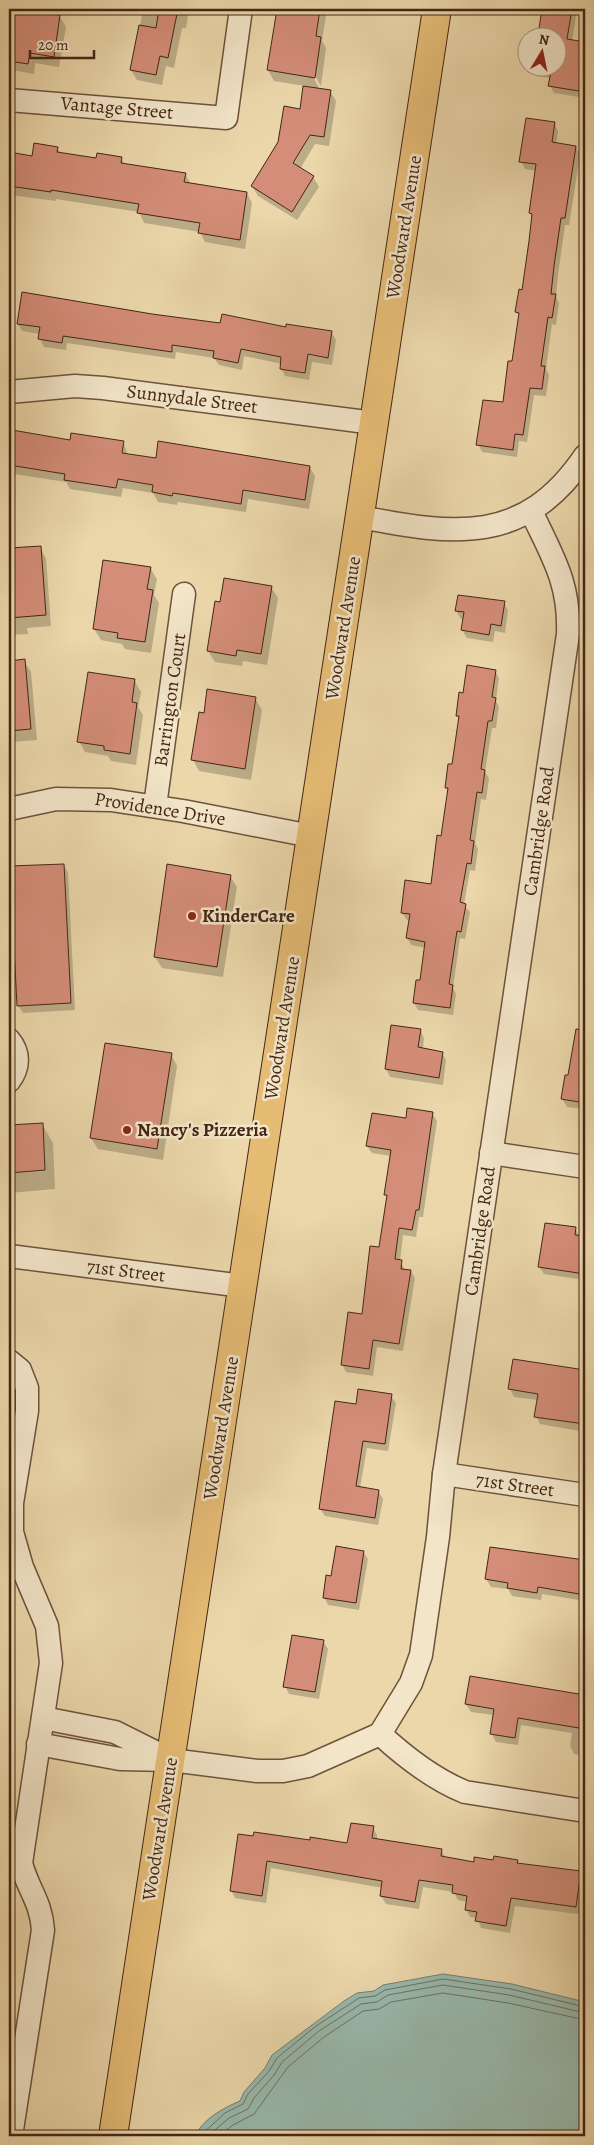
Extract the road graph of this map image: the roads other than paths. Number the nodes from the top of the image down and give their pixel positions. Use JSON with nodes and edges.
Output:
{"nodes":[{"id":1,"x":241,"y":9,"type":"edge"},
{"id":2,"x":437,"y":9,"type":"edge"},
{"id":3,"x":9,"y":100,"type":"edge"},
{"id":4,"x":9,"y":392,"type":"edge"},
{"id":5,"x":374,"y":423,"type":"junction"},
{"id":6,"x":585,"y":456,"type":"edge"},
{"id":7,"x":531,"y":511,"type":"junction"},
{"id":8,"x":360,"y":517,"type":"junction"},
{"id":9,"x":184,"y":594,"type":"dead end"},
{"id":10,"x":155,"y":806,"type":"junction"},
{"id":11,"x":9,"y":809,"type":"edge"},
{"id":12,"x":311,"y":836,"type":"junction"},
{"id":13,"x":9,"y":1040,"type":"edge"},
{"id":14,"x":9,"y":1081,"type":"edge"},
{"id":15,"x":491,"y":1153,"type":"junction"},
{"id":16,"x":585,"y":1167,"type":"edge"},
{"id":17,"x":9,"y":1256,"type":"edge"},
{"id":18,"x":243,"y":1286,"type":"junction"},
{"id":19,"x":9,"y":1361,"type":"edge"},
{"id":20,"x":444,"y":1474,"type":"junction"},
{"id":21,"x":585,"y":1495,"type":"edge"},
{"id":22,"x":10,"y":1541,"type":"edge"},
{"id":23,"x":42,"y":1718,"type":"junction"},
{"id":24,"x":380,"y":1734,"type":"junction"},
{"id":25,"x":38,"y":1744,"type":"junction"},
{"id":26,"x":171,"y":1760,"type":"junction"},
{"id":27,"x":585,"y":1811,"type":"edge"},
{"id":28,"x":17,"y":1880,"type":"edge"},
{"id":29,"x":11,"y":2136,"type":"edge"},
{"id":30,"x":113,"y":2136,"type":"edge"}],
"edges":[{"from":1,"to":3,"type":"street","name":"Vantage Street"},
{"from":2,"to":5,"type":"main road","name":"Woodward Avenue"},
{"from":4,"to":5,"type":"street","name":"Sunnydale Street"},
{"from":5,"to":8,"type":"main road","name":"Woodward Avenue"},
{"from":6,"to":7,"type":"street"},
{"from":7,"to":8,"type":"street"},
{"from":7,"to":15,"type":"street","name":"Cambridge Road"},
{"from":8,"to":12,"type":"main road","name":"Woodward Avenue"},
{"from":9,"to":10,"type":"street","name":"Barrington Court"},
{"from":10,"to":11,"type":"street","name":"Providence Drive"},
{"from":10,"to":12,"type":"street","name":"Providence Drive"},
{"from":12,"to":18,"type":"main road","name":"Woodward Avenue"},
{"from":13,"to":14,"type":"street"},
{"from":15,"to":16,"type":"street"},
{"from":15,"to":20,"type":"street","name":"Cambridge Road"},
{"from":17,"to":18,"type":"street","name":"71st Street"},
{"from":18,"to":26,"type":"main road","name":"Woodward Avenue"},
{"from":19,"to":22,"type":"street"},
{"from":20,"to":21,"type":"street","name":"71st Street"},
{"from":20,"to":24,"type":"street","name":"Cambridge Road"},
{"from":22,"to":23,"type":"street"},
{"from":23,"to":25,"type":"street"},
{"from":23,"to":26,"type":"street"},
{"from":24,"to":26,"type":"street"},
{"from":24,"to":27,"type":"street"},
{"from":25,"to":26,"type":"street"},
{"from":25,"to":28,"type":"street"},
{"from":26,"to":30,"type":"main road","name":"Woodward Avenue"},
{"from":28,"to":29,"type":"street"}]}
